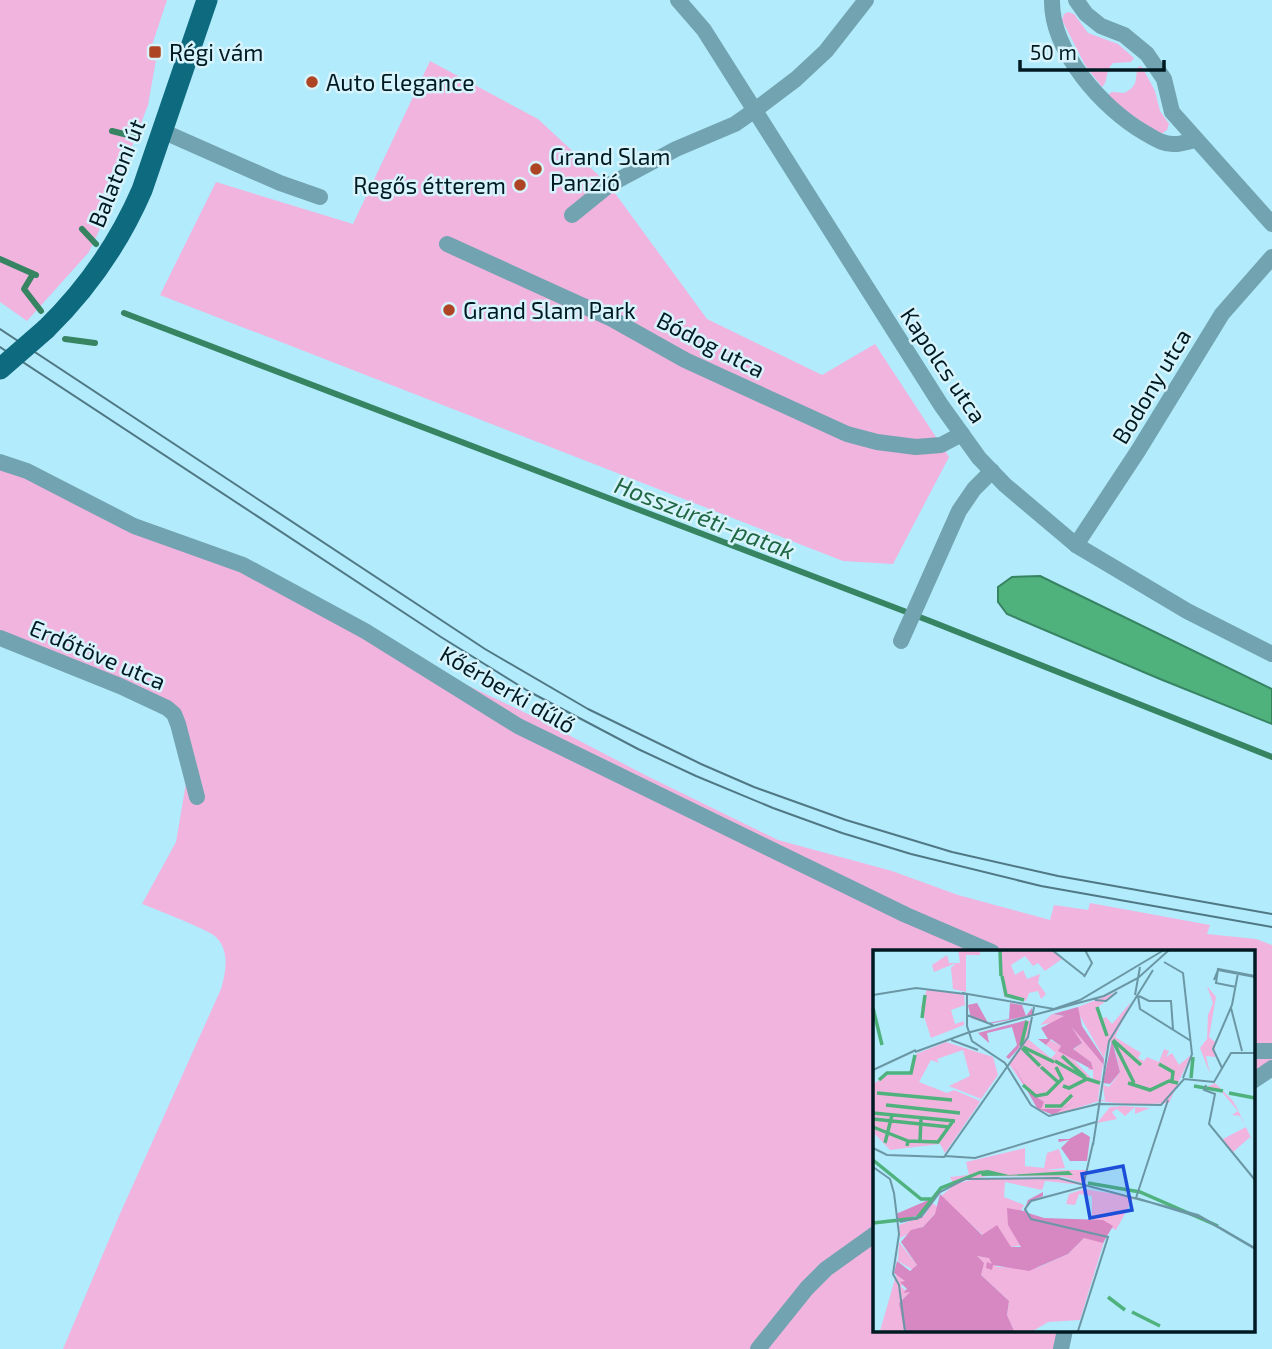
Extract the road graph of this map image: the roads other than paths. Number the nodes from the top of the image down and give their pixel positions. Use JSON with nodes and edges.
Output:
{"nodes":[{"id":1,"x":207,"y":0,"type":"edge"},
{"id":2,"x":678,"y":0,"type":"edge"},
{"id":3,"x":866,"y":0,"type":"edge"},
{"id":4,"x":1052,"y":0,"type":"edge"},
{"id":5,"x":1076,"y":0,"type":"edge"},
{"id":6,"x":755,"y":110,"type":"junction"},
{"id":7,"x":162,"y":131,"type":"junction"},
{"id":8,"x":1196,"y":140,"type":"junction"},
{"id":9,"x":320,"y":197,"type":"dead end"},
{"id":10,"x":572,"y":215,"type":"dead end"},
{"id":11,"x":1272,"y":224,"type":"edge"},
{"id":12,"x":447,"y":244,"type":"dead end"},
{"id":13,"x":1272,"y":257,"type":"edge"},
{"id":14,"x":0,"y":369,"type":"edge"},
{"id":15,"x":962,"y":434,"type":"junction"},
{"id":16,"x":2,"y":462,"type":"edge"},
{"id":17,"x":992,"y":471,"type":"junction"},
{"id":18,"x":1076,"y":545,"type":"junction"},
{"id":19,"x":904,"y":635,"type":"dead end"},
{"id":20,"x":0,"y":638,"type":"edge"},
{"id":21,"x":1272,"y":654,"type":"edge"},
{"id":22,"x":197,"y":797,"type":"dead end"},
{"id":23,"x":987,"y":950,"type":"edge"},
{"id":24,"x":1254,"y":1051,"type":"edge"},
{"id":25,"x":1272,"y":1051,"type":"edge"},
{"id":26,"x":1272,"y":1068,"type":"edge"},
{"id":27,"x":1254,"y":1080,"type":"edge"},
{"id":28,"x":873,"y":1235,"type":"edge"},
{"id":29,"x":758,"y":1349,"type":"edge"}],
"edges":[{"from":1,"to":7,"type":"main road","name":"Balatoni út"},
{"from":2,"to":6,"type":"street","name":"Kapolcs utca"},
{"from":3,"to":6,"type":"street"},
{"from":4,"to":8,"type":"street"},
{"from":5,"to":8,"type":"street"},
{"from":6,"to":10,"type":"street"},
{"from":6,"to":15,"type":"street","name":"Kapolcs utca"},
{"from":7,"to":9,"type":"street"},
{"from":7,"to":14,"type":"main road","name":"Balatoni út","bridge":true},
{"from":8,"to":11,"type":"street"},
{"from":12,"to":15,"type":"street","name":"Bódog utca"},
{"from":13,"to":18,"type":"street","name":"Bodony utca"},
{"from":15,"to":17,"type":"street","name":"Kapolcs utca"},
{"from":16,"to":23,"type":"street","name":"Kőérberki dűlő"},
{"from":17,"to":18,"type":"street","name":"Kapolcs utca"},
{"from":17,"to":19,"type":"street"},
{"from":18,"to":21,"type":"street","name":"Kapolcs utca"},
{"from":20,"to":22,"type":"street","name":"Erdőtöve utca"},
{"from":24,"to":25,"type":"street"},
{"from":26,"to":27,"type":"street"},
{"from":28,"to":29,"type":"street"}]}
